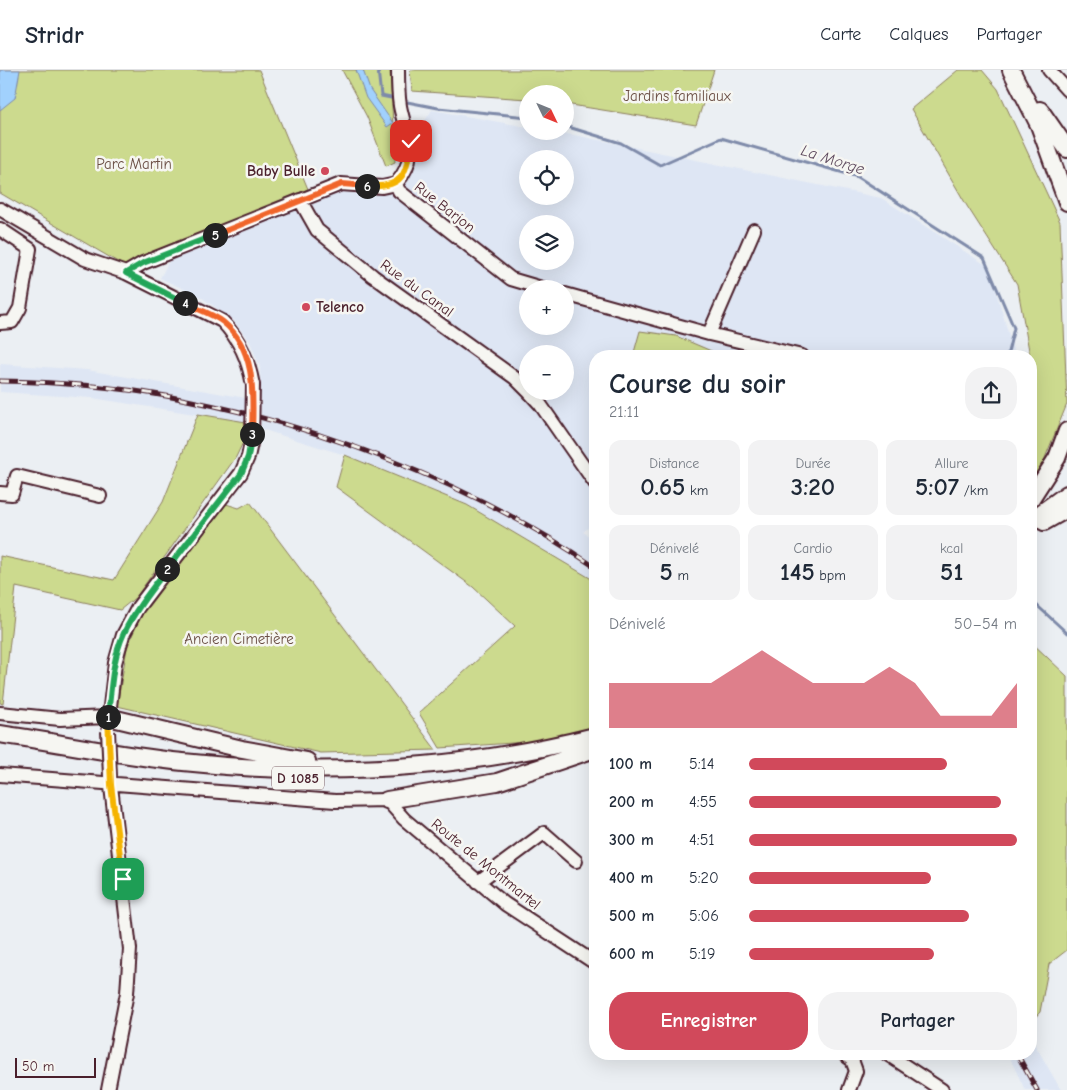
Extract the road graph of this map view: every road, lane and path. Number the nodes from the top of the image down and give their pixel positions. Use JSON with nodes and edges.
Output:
{"nodes":[{"id":1,"x":398,"y":70,"type":"edge"},
{"id":2,"x":1012,"y":70,"type":"edge"},
{"id":3,"x":1050,"y":70,"type":"edge"},
{"id":4,"x":1067,"y":90,"type":"edge"},
{"id":5,"x":1067,"y":149,"type":"edge"},
{"id":6,"x":396,"y":184,"type":"junction"},
{"id":7,"x":300,"y":200,"type":"junction"},
{"id":8,"x":1067,"y":202,"type":"edge"},
{"id":9,"x":0,"y":209,"type":"edge"},
{"id":10,"x":0,"y":229,"type":"edge"},
{"id":11,"x":754,"y":230,"type":"dead end"},
{"id":12,"x":126,"y":273,"type":"junction"},
{"id":13,"x":519,"y":282,"type":"edge"},
{"id":14,"x":574,"y":296,"type":"edge"},
{"id":15,"x":0,"y":323,"type":"edge"},
{"id":16,"x":710,"y":334,"type":"junction"},
{"id":17,"x":777,"y":350,"type":"edge"},
{"id":18,"x":519,"y":382,"type":"edge"},
{"id":19,"x":536,"y":400,"type":"edge"},
{"id":20,"x":1067,"y":431,"type":"edge"},
{"id":21,"x":589,"y":474,"type":"edge"},
{"id":22,"x":1037,"y":489,"type":"edge"},
{"id":23,"x":6,"y":494,"type":"edge"},
{"id":24,"x":1067,"y":494,"type":"edge"},
{"id":25,"x":100,"y":496,"type":"dead end"},
{"id":26,"x":1067,"y":504,"type":"edge"},
{"id":27,"x":1067,"y":509,"type":"edge"},
{"id":28,"x":1037,"y":522,"type":"edge"},
{"id":29,"x":1037,"y":523,"type":"edge"},
{"id":30,"x":1037,"y":524,"type":"edge"},
{"id":31,"x":0,"y":714,"type":"edge"},
{"id":32,"x":108,"y":724,"type":"junction"},
{"id":33,"x":0,"y":734,"type":"edge"},
{"id":34,"x":589,"y":737,"type":"edge"},
{"id":35,"x":0,"y":742,"type":"edge"},
{"id":36,"x":589,"y":745,"type":"edge"},
{"id":37,"x":589,"y":752,"type":"edge"},
{"id":38,"x":450,"y":763,"type":"junction"},
{"id":39,"x":0,"y":775,"type":"edge"},
{"id":40,"x":111,"y":780,"type":"junction"},
{"id":41,"x":387,"y":800,"type":"junction"},
{"id":42,"x":576,"y":861,"type":"dead end"},
{"id":43,"x":478,"y":882,"type":"junction"},
{"id":44,"x":589,"y":959,"type":"edge"},
{"id":45,"x":852,"y":1060,"type":"edge"},
{"id":46,"x":896,"y":1060,"type":"edge"},
{"id":47,"x":108,"y":1090,"type":"edge"},
{"id":48,"x":849,"y":1090,"type":"edge"},
{"id":49,"x":942,"y":1090,"type":"edge"}],
"edges":[{"from":1,"to":6,"type":"street"},
{"from":2,"to":5,"type":"main road"},
{"from":2,"to":8,"type":"main road"},
{"from":3,"to":4,"type":"street"},
{"from":6,"to":7,"type":"street","name":"Rue Barjon"},
{"from":6,"to":13,"type":"street","name":"Rue Barjon"},
{"from":7,"to":12,"type":"street","name":"Rue Barjon"},
{"from":7,"to":18,"type":"street","name":"Rue du Canal"},
{"from":9,"to":12,"type":"street"},
{"from":10,"to":15,"type":"street"},
{"from":11,"to":16,"type":"street"},
{"from":12,"to":32,"type":"street","bridge":true},
{"from":14,"to":16,"type":"street"},
{"from":16,"to":17,"type":"street"},
{"from":19,"to":21,"type":"street","name":"Rue du Canal"},
{"from":20,"to":22,"type":"main road"},
{"from":23,"to":25,"type":"street"},
{"from":24,"to":28,"type":"main road"},
{"from":26,"to":29,"type":"main road"},
{"from":27,"to":30,"type":"main road"},
{"from":31,"to":32,"type":"street"},
{"from":32,"to":38,"type":"main road"},
{"from":32,"to":40,"type":"street","bridge":true},
{"from":33,"to":38,"type":"main road","number":"D 1085"},
{"from":34,"to":38,"type":"main road","number":"D 1085"},
{"from":35,"to":36,"type":"main road","number":"D 1085"},
{"from":37,"to":41,"type":"main road"},
{"from":39,"to":40,"type":"street"},
{"from":40,"to":41,"type":"street"},
{"from":40,"to":47,"type":"street"},
{"from":41,"to":43,"type":"street","name":"Route de Montmartel"},
{"from":42,"to":43,"type":"street"},
{"from":43,"to":44,"type":"street","name":"Route de Montmartel"},
{"from":45,"to":48,"type":"street"},
{"from":46,"to":49,"type":"street"}]}
